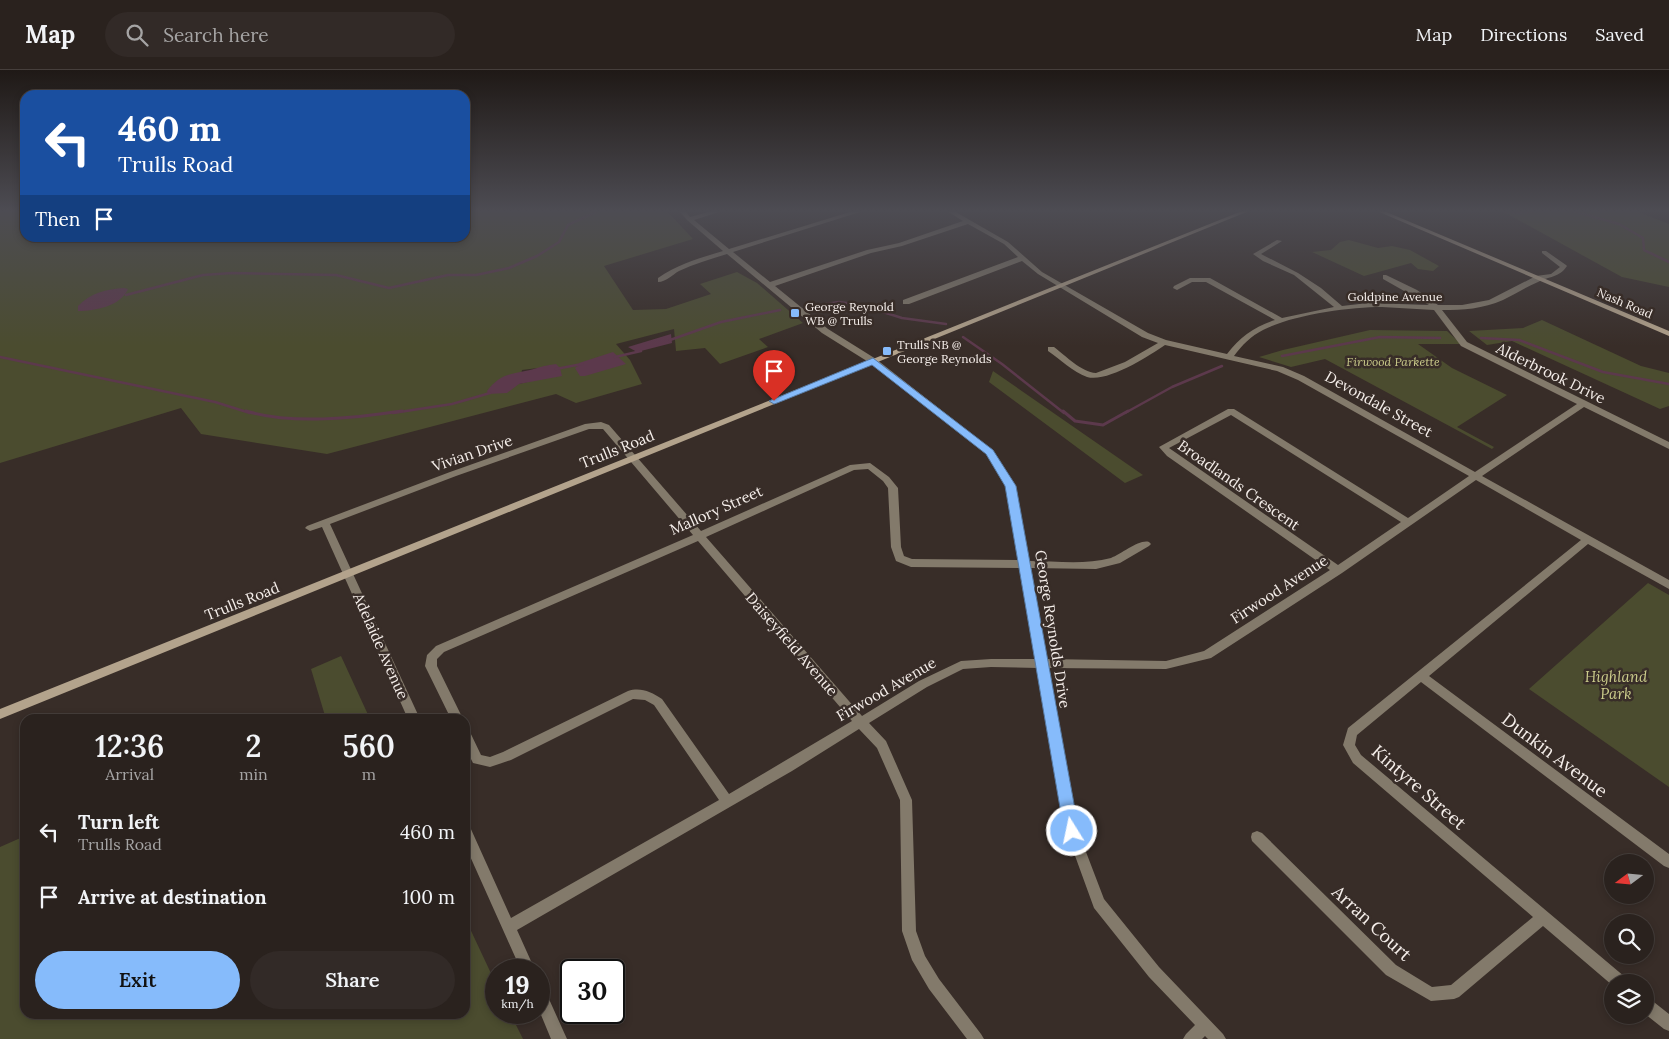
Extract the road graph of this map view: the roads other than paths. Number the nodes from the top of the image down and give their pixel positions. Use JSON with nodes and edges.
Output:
{"nodes":[{"id":1,"x":713,"y":256,"type":"edge"},
{"id":2,"x":734,"y":256,"type":"edge"},
{"id":3,"x":854,"y":256,"type":"edge"},
{"id":4,"x":1132,"y":256,"type":"edge"},
{"id":5,"x":1260,"y":256,"type":"edge"},
{"id":6,"x":1488,"y":256,"type":"edge"},
{"id":7,"x":1550,"y":256,"type":"edge"},
{"id":8,"x":1022,"y":258,"type":"joint"},
{"id":9,"x":1386,"y":277,"type":"dead end"},
{"id":10,"x":1539,"y":278,"type":"junction"},
{"id":11,"x":661,"y":280,"type":"dead end"},
{"id":12,"x":770,"y":285,"type":"junction"},
{"id":13,"x":1061,"y":285,"type":"junction"},
{"id":14,"x":1177,"y":288,"type":"dead end"},
{"id":15,"x":906,"y":302,"type":"dead end"},
{"id":16,"x":1434,"y":306,"type":"junction"},
{"id":17,"x":1340,"y":308,"type":"junction"},
{"id":18,"x":1281,"y":320,"type":"junction"},
{"id":19,"x":1669,"y":334,"type":"edge"},
{"id":20,"x":1164,"y":342,"type":"junction"},
{"id":21,"x":1051,"y":349,"type":"dead end"},
{"id":22,"x":1230,"y":356,"type":"junction"},
{"id":23,"x":873,"y":361,"type":"junction"},
{"id":24,"x":1582,"y":404,"type":"junction"},
{"id":25,"x":1669,"y":446,"type":"edge"},
{"id":26,"x":632,"y":459,"type":"junction"},
{"id":27,"x":1476,"y":475,"type":"junction"},
{"id":28,"x":1408,"y":522,"type":"junction"},
{"id":29,"x":325,"y":523,"type":"junction"},
{"id":30,"x":310,"y":528,"type":"dead end"},
{"id":31,"x":698,"y":535,"type":"junction"},
{"id":32,"x":1588,"y":539,"type":"junction"},
{"id":33,"x":1146,"y":544,"type":"dead end"},
{"id":34,"x":1026,"y":563,"type":"junction"},
{"id":35,"x":1338,"y":570,"type":"junction"},
{"id":36,"x":348,"y":574,"type":"junction"},
{"id":37,"x":1669,"y":585,"type":"edge"},
{"id":38,"x":1041,"y":665,"type":"junction"},
{"id":39,"x":1420,"y":675,"type":"junction"},
{"id":40,"x":0,"y":714,"type":"edge"},
{"id":41,"x":412,"y":714,"type":"edge"},
{"id":42,"x":455,"y":714,"type":"edge"},
{"id":43,"x":860,"y":722,"type":"junction"},
{"id":44,"x":470,"y":744,"type":"edge"},
{"id":45,"x":727,"y":802,"type":"junction"},
{"id":46,"x":1257,"y":837,"type":"dead end"},
{"id":47,"x":470,"y":841,"type":"edge"},
{"id":48,"x":1669,"y":862,"type":"edge"},
{"id":49,"x":1543,"y":917,"type":"junction"},
{"id":50,"x":509,"y":927,"type":"junction"},
{"id":51,"x":523,"y":959,"type":"edge"},
{"id":52,"x":1611,"y":974,"type":"edge"},
{"id":53,"x":1654,"y":1012,"type":"edge"},
{"id":54,"x":550,"y":1018,"type":"edge"},
{"id":55,"x":1669,"y":1024,"type":"edge"},
{"id":56,"x":1205,"y":1026,"type":"junction"},
{"id":57,"x":559,"y":1039,"type":"edge"},
{"id":58,"x":976,"y":1039,"type":"edge"},
{"id":59,"x":1191,"y":1039,"type":"edge"},
{"id":60,"x":1218,"y":1039,"type":"edge"}],
"edges":[{"from":1,"to":11,"type":"street"},
{"from":2,"to":12,"type":"street","name":"George Reynolds Drive"},
{"from":3,"to":12,"type":"street"},
{"from":4,"to":13,"type":"street","name":"Trulls Road"},
{"from":5,"to":17,"type":"street"},
{"from":6,"to":10,"type":"street","name":"Nash Road"},
{"from":7,"to":10,"type":"street","name":"Goldpine Avenue"},
{"from":8,"to":13,"type":"street","name":"Devondale Street"},
{"from":8,"to":15,"type":"street"},
{"from":9,"to":16,"type":"street","name":"Alderbrook Drive"},
{"from":10,"to":16,"type":"street","name":"Goldpine Avenue"},
{"from":10,"to":19,"type":"street","name":"Nash Road"},
{"from":12,"to":23,"type":"street","name":"George Reynolds Drive"},
{"from":13,"to":20,"type":"street","name":"Devondale Street"},
{"from":13,"to":23,"type":"street","name":"Trulls Road"},
{"from":14,"to":18,"type":"street"},
{"from":16,"to":17,"type":"street","name":"Goldpine Avenue"},
{"from":16,"to":24,"type":"street","name":"Alderbrook Drive"},
{"from":17,"to":18,"type":"street","name":"Goldpine Avenue"},
{"from":18,"to":22,"type":"street","name":"Goldpine Avenue"},
{"from":20,"to":21,"type":"street"},
{"from":20,"to":22,"type":"street","name":"Devondale Street"},
{"from":22,"to":27,"type":"street","name":"Devondale Street"},
{"from":23,"to":26,"type":"street","name":"Trulls Road"},
{"from":23,"to":34,"type":"street","name":"George Reynolds Drive"},
{"from":24,"to":25,"type":"street","name":"Alderbrook Drive"},
{"from":24,"to":27,"type":"street","name":"Firwood Avenue"},
{"from":26,"to":29,"type":"street","name":"Vivian Drive"},
{"from":26,"to":31,"type":"street","name":"Daiseyfield Avenue"},
{"from":26,"to":36,"type":"street","name":"Trulls Road"},
{"from":27,"to":28,"type":"street","name":"Firwood Avenue"},
{"from":27,"to":32,"type":"street","name":"Devondale Street"},
{"from":28,"to":35,"type":"street","name":"Firwood Avenue"},
{"from":28,"to":35,"type":"street","name":"Broadlands Crescent"},
{"from":29,"to":30,"type":"street","name":"Vivian Drive"},
{"from":29,"to":36,"type":"street","name":"Adelaide Avenue"},
{"from":31,"to":34,"type":"street","name":"Mallory Street"},
{"from":31,"to":42,"type":"street","name":"Mallory Street"},
{"from":31,"to":43,"type":"street","name":"Daiseyfield Avenue"},
{"from":32,"to":37,"type":"street","name":"Devondale Street"},
{"from":32,"to":39,"type":"street","name":"Kintyre Street"},
{"from":33,"to":34,"type":"street"},
{"from":34,"to":38,"type":"street","name":"George Reynolds Drive"},
{"from":35,"to":38,"type":"street","name":"Firwood Avenue"},
{"from":36,"to":40,"type":"street","name":"Trulls Road"},
{"from":36,"to":41,"type":"street","name":"Adelaide Avenue"},
{"from":38,"to":43,"type":"street","name":"Firwood Avenue"},
{"from":38,"to":56,"type":"street","name":"George Reynolds Drive"},
{"from":39,"to":48,"type":"street","name":"Dunkin Avenue"},
{"from":39,"to":49,"type":"street","name":"Kintyre Street"},
{"from":43,"to":45,"type":"street","name":"Firwood Avenue"},
{"from":43,"to":58,"type":"street","name":"Daiseyfield Avenue"},
{"from":44,"to":45,"type":"street"},
{"from":45,"to":50,"type":"street","name":"Firwood Avenue"},
{"from":46,"to":49,"type":"street","name":"Arran Court"},
{"from":47,"to":50,"type":"street"},
{"from":49,"to":52,"type":"street","name":"Kintyre Street"},
{"from":50,"to":51,"type":"street"},
{"from":53,"to":55,"type":"street"},
{"from":54,"to":57,"type":"street"},
{"from":56,"to":59,"type":"street"},
{"from":56,"to":60,"type":"street","name":"George Reynolds Drive"}]}
